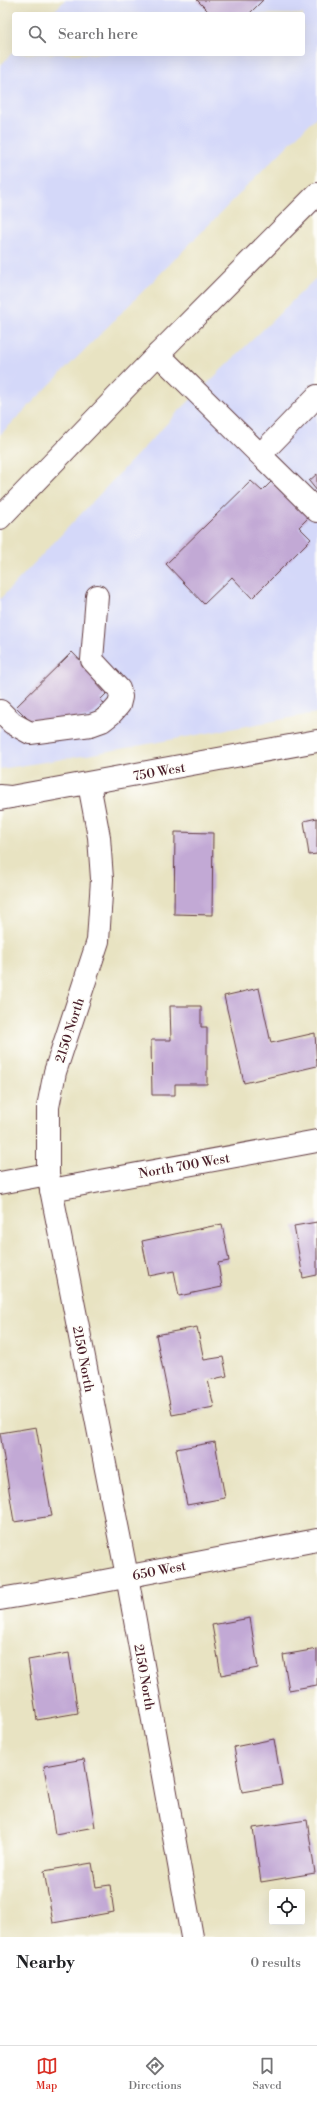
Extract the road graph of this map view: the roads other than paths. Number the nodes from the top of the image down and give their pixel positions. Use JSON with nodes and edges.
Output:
{"nodes":[{"id":1,"x":317,"y":194,"type":"edge"},
{"id":2,"x":158,"y":354,"type":"junction"},
{"id":3,"x":317,"y":396,"type":"edge"},
{"id":4,"x":260,"y":454,"type":"junction"},
{"id":5,"x":317,"y":511,"type":"edge"},
{"id":6,"x":0,"y":518,"type":"edge"},
{"id":7,"x":97,"y":596,"type":"dead end"},
{"id":8,"x":0,"y":711,"type":"edge"},
{"id":9,"x":317,"y":741,"type":"edge"},
{"id":10,"x":89,"y":784,"type":"junction"},
{"id":11,"x":3,"y":797,"type":"edge"},
{"id":12,"x":317,"y":1141,"type":"edge"},
{"id":13,"x":50,"y":1182,"type":"junction"},
{"id":14,"x":0,"y":1183,"type":"edge"},
{"id":15,"x":317,"y":1540,"type":"edge"},
{"id":16,"x":127,"y":1576,"type":"junction"},
{"id":17,"x":0,"y":1599,"type":"edge"},
{"id":18,"x":192,"y":1937,"type":"edge"}],
"edges":[{"from":1,"to":2,"type":"street"},
{"from":2,"to":4,"type":"street"},
{"from":2,"to":6,"type":"street"},
{"from":3,"to":4,"type":"street"},
{"from":4,"to":5,"type":"street"},
{"from":7,"to":8,"type":"street"},
{"from":9,"to":10,"type":"street","name":"750 West"},
{"from":10,"to":11,"type":"street","name":"750 West"},
{"from":10,"to":13,"type":"street","name":"2150 North"},
{"from":12,"to":13,"type":"street","name":"North 700 West"},
{"from":13,"to":14,"type":"street","name":"North 700 West"},
{"from":13,"to":16,"type":"street","name":"2150 North"},
{"from":15,"to":16,"type":"street","name":"650 West"},
{"from":16,"to":17,"type":"street","name":"650 West"},
{"from":16,"to":18,"type":"street","name":"2150 North"}]}
